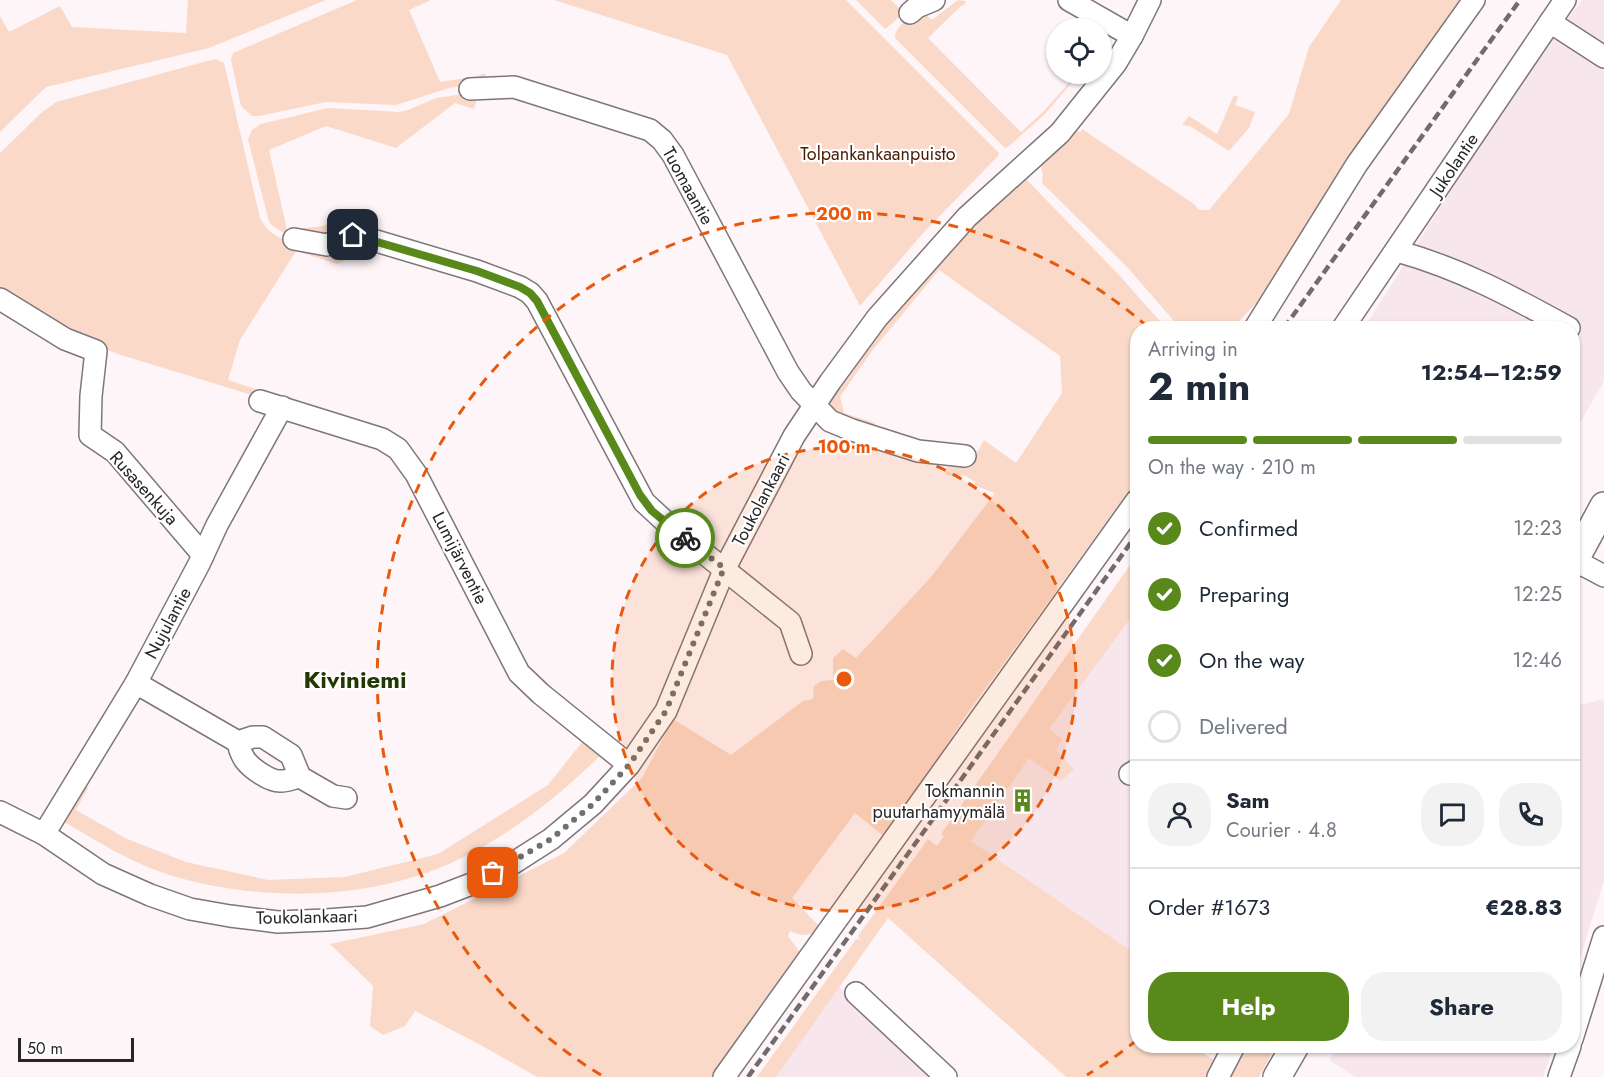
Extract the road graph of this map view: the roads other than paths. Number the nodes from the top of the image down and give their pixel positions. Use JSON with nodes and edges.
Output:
{"nodes":[{"id":1,"x":934,"y":0,"type":"edge"},
{"id":2,"x":1069,"y":0,"type":"edge"},
{"id":3,"x":1150,"y":0,"type":"edge"},
{"id":4,"x":1474,"y":0,"type":"edge"},
{"id":5,"x":1565,"y":0,"type":"edge"},
{"id":6,"x":910,"y":13,"type":"dead end"},
{"id":7,"x":1550,"y":22,"type":"junction"},
{"id":8,"x":1132,"y":36,"type":"junction"},
{"id":9,"x":1604,"y":57,"type":"edge"},
{"id":10,"x":470,"y":88,"type":"dead end"},
{"id":11,"x":294,"y":239,"type":"dead end"},
{"id":12,"x":1397,"y":251,"type":"junction"},
{"id":13,"x":0,"y":299,"type":"edge"},
{"id":14,"x":1259,"y":321,"type":"edge"},
{"id":15,"x":1348,"y":321,"type":"edge"},
{"id":16,"x":1556,"y":321,"type":"edge"},
{"id":17,"x":260,"y":401,"type":"dead end"},
{"id":18,"x":815,"y":405,"type":"junction"},
{"id":19,"x":282,"y":407,"type":"junction"},
{"id":20,"x":965,"y":456,"type":"dead end"},
{"id":21,"x":1604,"y":506,"type":"edge"},
{"id":22,"x":1130,"y":510,"type":"edge"},
{"id":23,"x":1580,"y":549,"type":"edge"},
{"id":24,"x":203,"y":555,"type":"junction"},
{"id":25,"x":1580,"y":565,"type":"edge"},
{"id":26,"x":724,"y":568,"type":"junction"},
{"id":27,"x":1604,"y":576,"type":"edge"},
{"id":28,"x":801,"y":654,"type":"dead end"},
{"id":29,"x":136,"y":683,"type":"junction"},
{"id":30,"x":238,"y":742,"type":"junction"},
{"id":31,"x":629,"y":765,"type":"junction"},
{"id":32,"x":300,"y":777,"type":"junction"},
{"id":33,"x":346,"y":798,"type":"dead end"},
{"id":34,"x":0,"y":812,"type":"edge"},
{"id":35,"x":44,"y":834,"type":"junction"},
{"id":36,"x":1604,"y":937,"type":"edge"},
{"id":37,"x":856,"y":993,"type":"dead end"},
{"id":38,"x":1596,"y":995,"type":"edge"},
{"id":39,"x":1580,"y":1024,"type":"edge"},
{"id":40,"x":1230,"y":1053,"type":"edge"},
{"id":41,"x":1291,"y":1053,"type":"edge"},
{"id":42,"x":1568,"y":1053,"type":"edge"},
{"id":43,"x":724,"y":1077,"type":"edge"},
{"id":44,"x":946,"y":1077,"type":"edge"},
{"id":45,"x":1218,"y":1077,"type":"edge"},
{"id":46,"x":1277,"y":1077,"type":"edge"},
{"id":47,"x":1559,"y":1077,"type":"edge"}],
"edges":[{"from":1,"to":6,"type":"street"},
{"from":2,"to":8,"type":"street"},
{"from":3,"to":8,"type":"street","name":"Toukolankaari"},
{"from":4,"to":14,"type":"street"},
{"from":5,"to":7,"type":"street","name":"Jukolantie"},
{"from":7,"to":9,"type":"street"},
{"from":7,"to":12,"type":"street","name":"Jukolantie"},
{"from":8,"to":18,"type":"street","name":"Toukolankaari"},
{"from":10,"to":18,"type":"street","name":"Tuomaantie"},
{"from":11,"to":26,"type":"street"},
{"from":12,"to":15,"type":"street","name":"Jukolantie"},
{"from":12,"to":16,"type":"street"},
{"from":13,"to":24,"type":"street","name":"Rusasenkuja"},
{"from":17,"to":19,"type":"street","name":"Lumijärventie"},
{"from":18,"to":20,"type":"street","name":"Tuomaantie"},
{"from":18,"to":26,"type":"street","name":"Toukolankaari"},
{"from":19,"to":24,"type":"street","name":"Nujulantie"},
{"from":19,"to":31,"type":"street","name":"Lumijärventie"},
{"from":21,"to":23,"type":"main road"},
{"from":22,"to":43,"type":"street"},
{"from":24,"to":29,"type":"street","name":"Nujulantie"},
{"from":25,"to":27,"type":"street"},
{"from":26,"to":28,"type":"street"},
{"from":26,"to":31,"type":"street","name":"Toukolankaari"},
{"from":29,"to":30,"type":"street"},
{"from":29,"to":35,"type":"street","name":"Nujulantie"},
{"from":30,"to":32,"type":"street"},
{"from":30,"to":32,"type":"street"},
{"from":31,"to":35,"type":"street","name":"Toukolankaari"},
{"from":32,"to":33,"type":"street"},
{"from":34,"to":35,"type":"street","name":"Toukolankaari"},
{"from":36,"to":38,"type":"street"},
{"from":37,"to":44,"type":"street"},
{"from":38,"to":39,"type":"street"},
{"from":40,"to":45,"type":"street"},
{"from":41,"to":46,"type":"main road"},
{"from":42,"to":47,"type":"street"}]}
